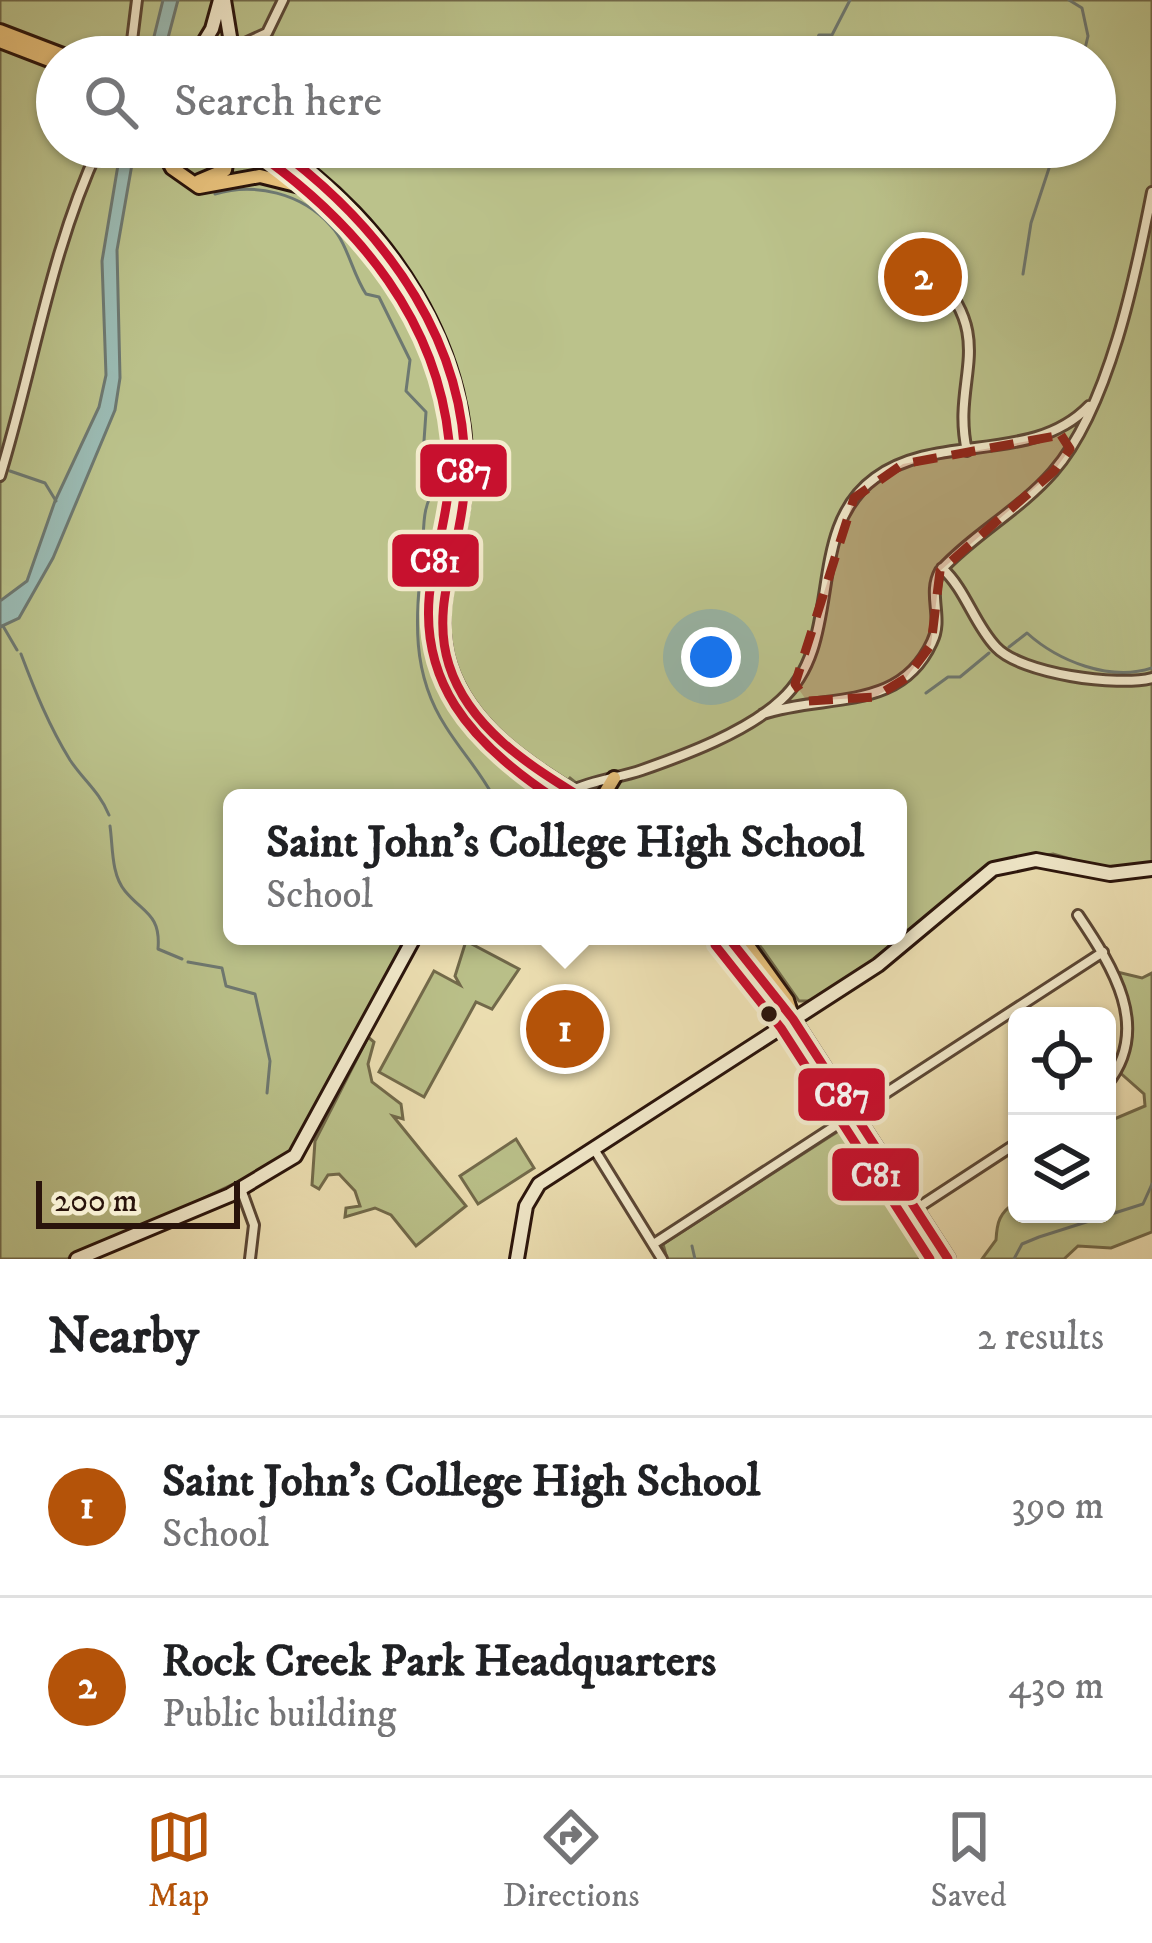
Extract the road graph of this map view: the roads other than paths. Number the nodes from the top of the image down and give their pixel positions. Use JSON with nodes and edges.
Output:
{"nodes":[{"id":1,"x":136,"y":0,"type":"edge"},
{"id":2,"x":283,"y":0,"type":"edge"},
{"id":3,"x":221,"y":1,"type":"edge"},
{"id":4,"x":0,"y":31,"type":"edge"},
{"id":5,"x":132,"y":36,"type":"edge"},
{"id":6,"x":205,"y":36,"type":"edge"},
{"id":7,"x":219,"y":36,"type":"edge"},
{"id":8,"x":262,"y":36,"type":"edge"},
{"id":9,"x":0,"y":41,"type":"edge"},
{"id":10,"x":36,"y":45,"type":"edge"},
{"id":11,"x":36,"y":55,"type":"edge"},
{"id":12,"x":89,"y":168,"type":"edge"},
{"id":13,"x":172,"y":168,"type":"edge"},
{"id":14,"x":223,"y":168,"type":"edge"},
{"id":15,"x":286,"y":168,"type":"edge"},
{"id":16,"x":303,"y":168,"type":"edge"},
{"id":17,"x":186,"y":180,"type":"junction"},
{"id":18,"x":1152,"y":192,"type":"edge"},
{"id":19,"x":320,"y":193,"type":"junction"},
{"id":20,"x":937,"y":276,"type":"dead end"},
{"id":21,"x":1094,"y":400,"type":"junction"},
{"id":22,"x":1055,"y":432,"type":"junction"},
{"id":23,"x":1070,"y":448,"type":"junction"},
{"id":24,"x":967,"y":451,"type":"junction"},
{"id":25,"x":0,"y":476,"type":"edge"},
{"id":26,"x":942,"y":568,"type":"junction"},
{"id":27,"x":1152,"y":678,"type":"edge"},
{"id":28,"x":795,"y":684,"type":"junction"},
{"id":29,"x":807,"y":700,"type":"junction"},
{"id":30,"x":763,"y":714,"type":"junction"},
{"id":31,"x":614,"y":778,"type":"junction"},
{"id":32,"x":557,"y":789,"type":"edge"},
{"id":33,"x":560,"y":789,"type":"edge"},
{"id":34,"x":586,"y":789,"type":"edge"},
{"id":35,"x":607,"y":789,"type":"edge"},
{"id":36,"x":1152,"y":869,"type":"edge"},
{"id":37,"x":1078,"y":914,"type":"dead end"},
{"id":38,"x":907,"y":942,"type":"edge"},
{"id":39,"x":410,"y":945,"type":"edge"},
{"id":40,"x":734,"y":945,"type":"edge"},
{"id":41,"x":747,"y":945,"type":"edge"},
{"id":42,"x":904,"y":945,"type":"edge"},
{"id":43,"x":1103,"y":952,"type":"junction"},
{"id":44,"x":794,"y":1019,"type":"junction"},
{"id":45,"x":1116,"y":1071,"type":"edge"},
{"id":46,"x":855,"y":1114,"type":"junction"},
{"id":47,"x":593,"y":1148,"type":"junction"},
{"id":48,"x":1008,"y":1149,"type":"edge"},
{"id":49,"x":241,"y":1189,"type":"junction"},
{"id":50,"x":916,"y":1209,"type":"junction"},
{"id":51,"x":655,"y":1244,"type":"junction"},
{"id":52,"x":85,"y":1258,"type":"edge"},
{"id":53,"x":250,"y":1259,"type":"edge"},
{"id":54,"x":517,"y":1259,"type":"edge"},
{"id":55,"x":662,"y":1259,"type":"edge"},
{"id":56,"x":948,"y":1259,"type":"edge"}],
"edges":[{"from":1,"to":5,"type":"street"},
{"from":2,"to":8,"type":"street"},
{"from":3,"to":6,"type":"street"},
{"from":3,"to":7,"type":"street"},
{"from":4,"to":10,"type":"main road"},
{"from":9,"to":11,"type":"main road"},
{"from":12,"to":25,"type":"street"},
{"from":13,"to":17,"type":"main road"},
{"from":14,"to":17,"type":"main road"},
{"from":15,"to":19,"type":"main road"},
{"from":16,"to":33,"type":"main road"},
{"from":17,"to":19,"type":"main road"},
{"from":18,"to":21,"type":"street"},
{"from":19,"to":32,"type":"main road"},
{"from":20,"to":24,"type":"street"},
{"from":21,"to":22,"type":"street"},
{"from":21,"to":23,"type":"street"},
{"from":22,"to":23,"type":"street"},
{"from":22,"to":24,"type":"street"},
{"from":23,"to":26,"type":"street"},
{"from":24,"to":28,"type":"street"},
{"from":26,"to":27,"type":"street"},
{"from":26,"to":29,"type":"street"},
{"from":28,"to":29,"type":"street"},
{"from":28,"to":30,"type":"street"},
{"from":29,"to":30,"type":"street"},
{"from":30,"to":31,"type":"street"},
{"from":31,"to":34,"type":"street"},
{"from":31,"to":35,"type":"main road"},
{"from":36,"to":38,"type":"street"},
{"from":37,"to":43,"type":"street"},
{"from":39,"to":49,"type":"street"},
{"from":40,"to":44,"type":"main road"},
{"from":41,"to":44,"type":"main road"},
{"from":42,"to":44,"type":"street"},
{"from":43,"to":45,"type":"street"},
{"from":43,"to":46,"type":"street"},
{"from":44,"to":46,"type":"main road"},
{"from":44,"to":47,"type":"street"},
{"from":46,"to":50,"type":"main road"},
{"from":46,"to":51,"type":"street"},
{"from":47,"to":51,"type":"street"},
{"from":47,"to":54,"type":"street"},
{"from":48,"to":50,"type":"street"},
{"from":49,"to":52,"type":"street"},
{"from":49,"to":53,"type":"street"},
{"from":50,"to":56,"type":"main road"},
{"from":51,"to":55,"type":"street"}]}
